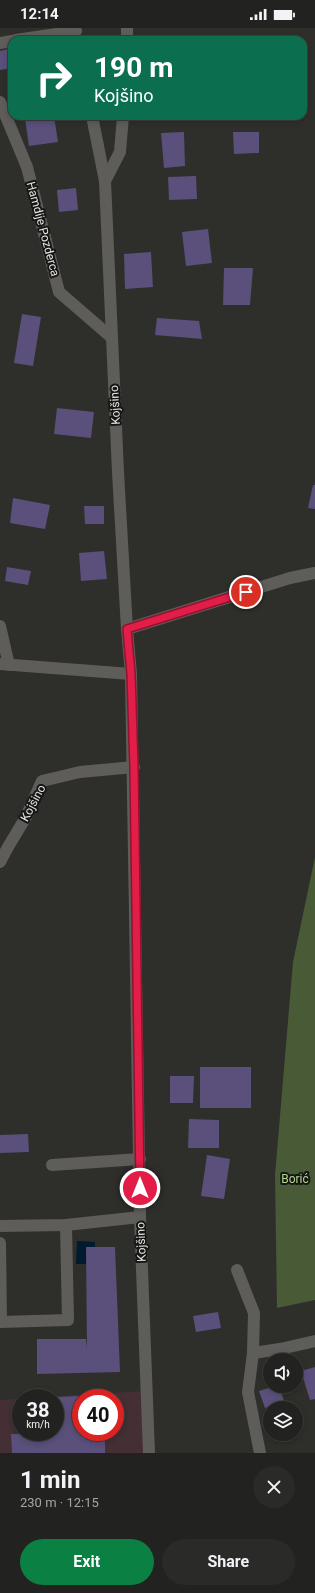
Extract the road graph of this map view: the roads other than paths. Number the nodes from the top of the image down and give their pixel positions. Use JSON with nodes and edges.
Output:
{"nodes":[{"id":1,"x":76,"y":33,"type":"edge"},
{"id":2,"x":50,"y":36,"type":"edge"},
{"id":3,"x":0,"y":102,"type":"edge"},
{"id":4,"x":93,"y":120,"type":"edge"},
{"id":5,"x":123,"y":120,"type":"edge"},
{"id":6,"x":105,"y":182,"type":"junction"},
{"id":7,"x":111,"y":337,"type":"junction"},
{"id":8,"x":315,"y":573,"type":"edge"},
{"id":9,"x":0,"y":626,"type":"edge"},
{"id":10,"x":127,"y":629,"type":"junction"},
{"id":11,"x":5,"y":664,"type":"edge"},
{"id":12,"x":131,"y":674,"type":"junction"},
{"id":13,"x":134,"y":767,"type":"junction"},
{"id":14,"x":0,"y":862,"type":"edge"},
{"id":15,"x":140,"y":1159,"type":"junction"},
{"id":16,"x":52,"y":1165,"type":"dead end"},
{"id":17,"x":140,"y":1217,"type":"junction"},
{"id":18,"x":66,"y":1225,"type":"junction"},
{"id":19,"x":0,"y":1226,"type":"edge"},
{"id":20,"x":0,"y":1243,"type":"edge"},
{"id":21,"x":237,"y":1270,"type":"dead end"},
{"id":22,"x":315,"y":1340,"type":"edge"},
{"id":23,"x":253,"y":1353,"type":"junction"},
{"id":24,"x":149,"y":1453,"type":"edge"},
{"id":25,"x":260,"y":1453,"type":"edge"}],
"edges":[{"from":1,"to":2,"type":"street"},
{"from":3,"to":7,"type":"street","name":"Hamdije Pozderca"},
{"from":4,"to":6,"type":"street","name":"Kojšino"},
{"from":5,"to":6,"type":"street","name":"Kojšino"},
{"from":6,"to":7,"type":"street","name":"Kojšino"},
{"from":7,"to":10,"type":"street","name":"Kojšino"},
{"from":8,"to":10,"type":"street"},
{"from":9,"to":11,"type":"street"},
{"from":10,"to":12,"type":"street","name":"Kojšino"},
{"from":11,"to":12,"type":"street"},
{"from":12,"to":13,"type":"street","name":"Kojšino"},
{"from":13,"to":14,"type":"street","name":"Kojšino"},
{"from":13,"to":15,"type":"street","name":"Kojšino"},
{"from":15,"to":16,"type":"street"},
{"from":15,"to":17,"type":"street","name":"Kojšino"},
{"from":17,"to":18,"type":"street"},
{"from":17,"to":24,"type":"street","name":"Kojšino"},
{"from":18,"to":19,"type":"street"},
{"from":18,"to":20,"type":"street"},
{"from":21,"to":23,"type":"street"},
{"from":22,"to":23,"type":"street"},
{"from":23,"to":25,"type":"street"}]}
